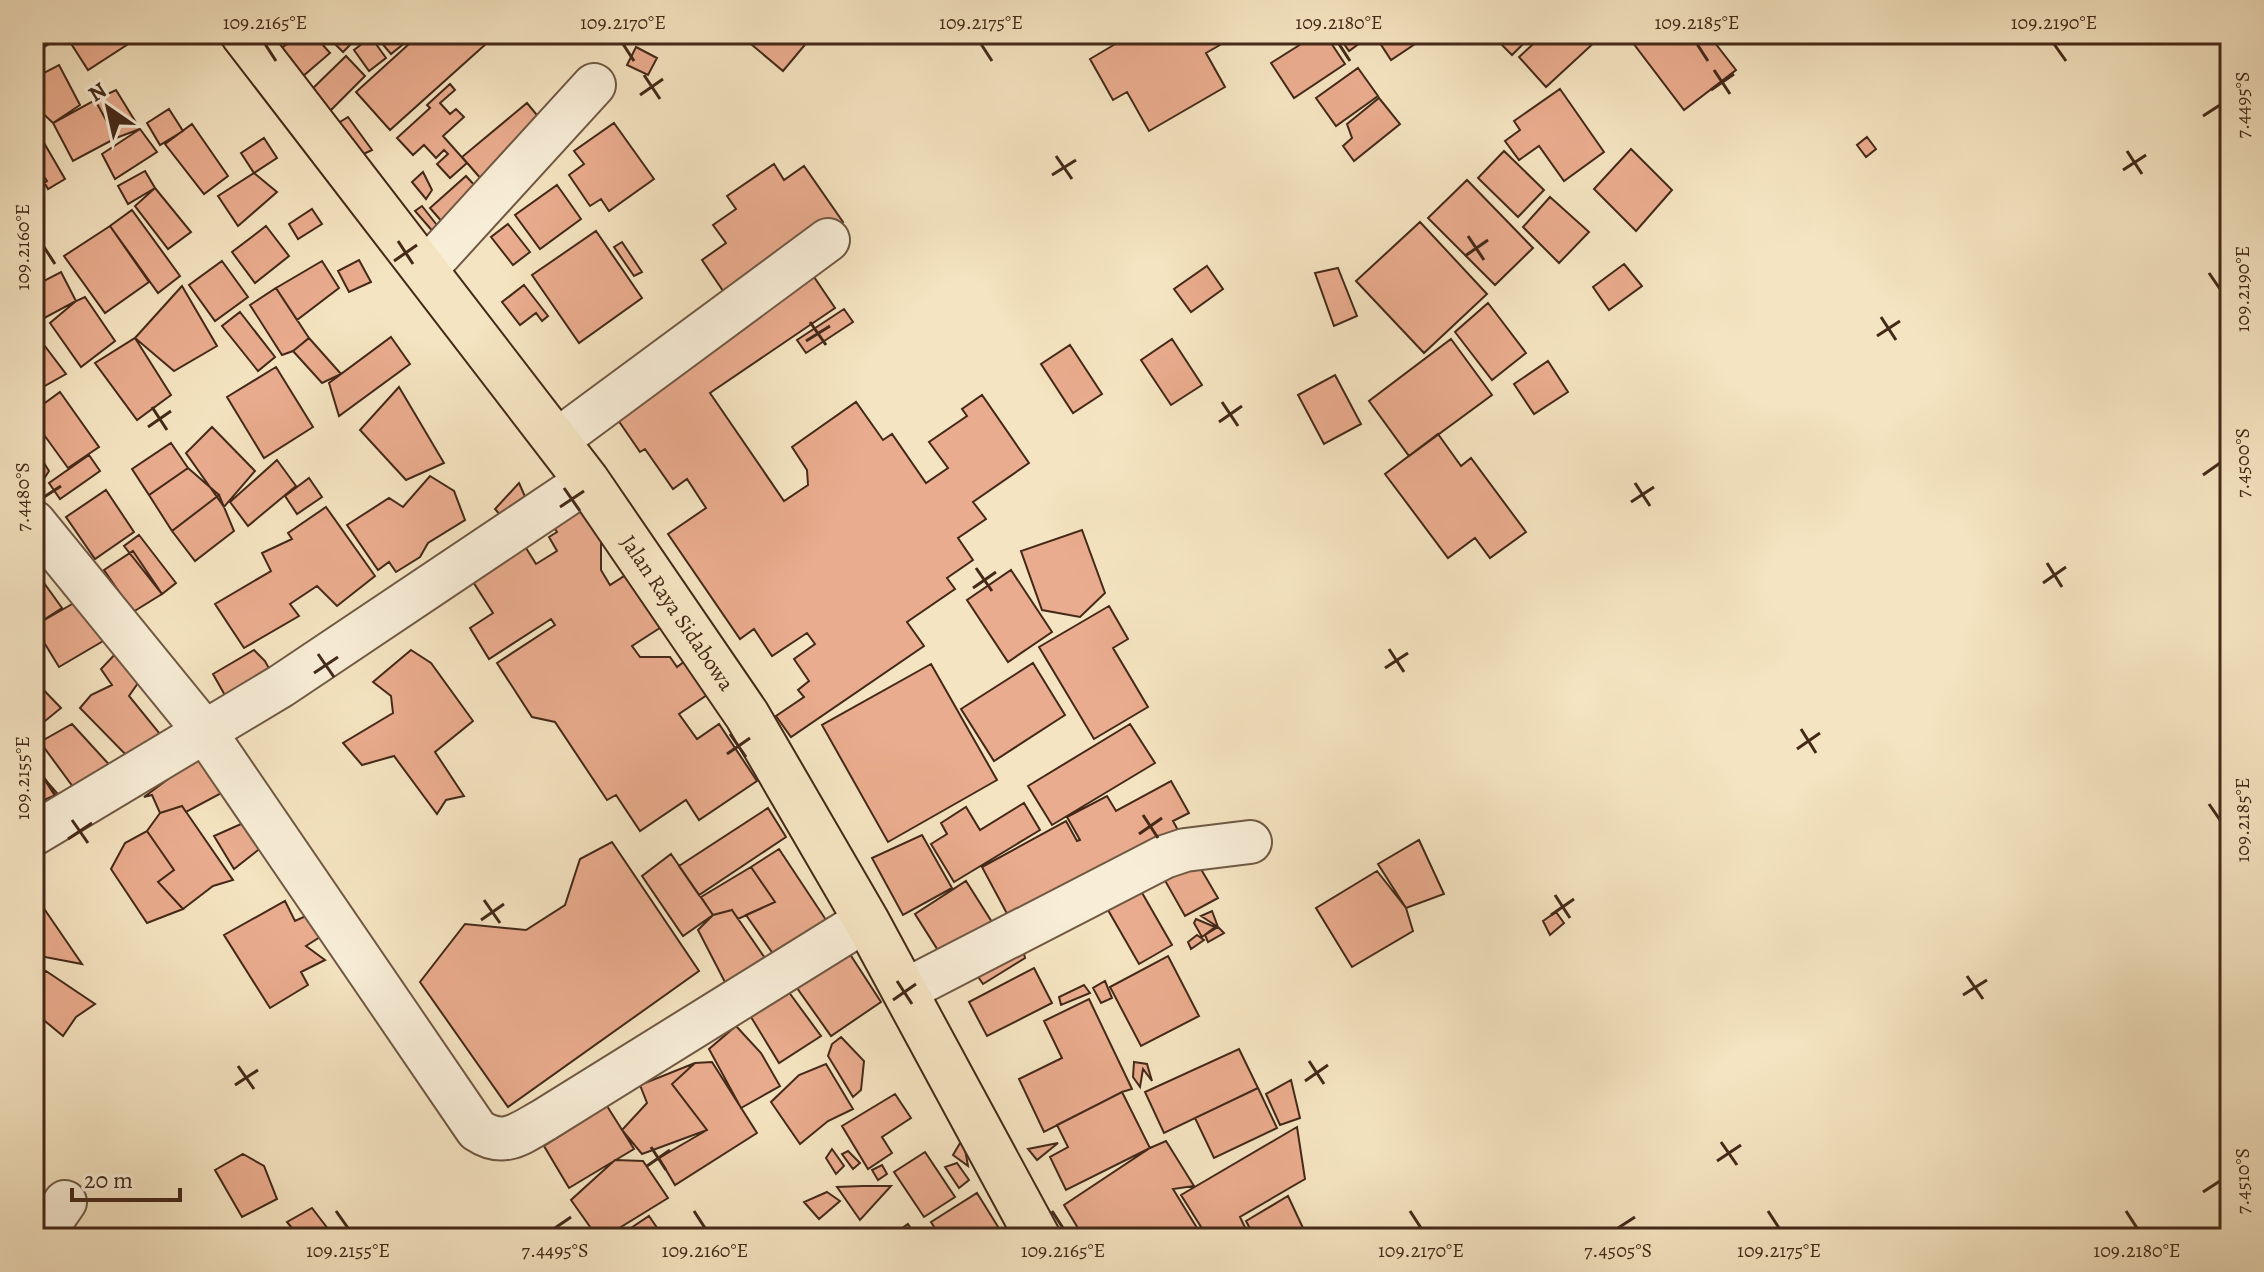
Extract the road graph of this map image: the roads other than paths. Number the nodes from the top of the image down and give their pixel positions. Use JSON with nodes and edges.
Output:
{"nodes":[{"id":1,"x":243,"y":34,"type":"edge"},
{"id":2,"x":594,"y":85,"type":"dead end"},
{"id":3,"x":828,"y":240,"type":"dead end"},
{"id":4,"x":425,"y":270,"type":"junction"},
{"id":5,"x":556,"y":441,"type":"junction"},
{"id":6,"x":587,"y":481,"type":"junction"},
{"id":7,"x":34,"y":522,"type":"edge"},
{"id":8,"x":205,"y":732,"type":"junction"},
{"id":9,"x":34,"y":834,"type":"edge"},
{"id":10,"x":1250,"y":842,"type":"dead end"},
{"id":11,"x":866,"y":920,"type":"junction"},
{"id":12,"x":904,"y":991,"type":"junction"},
{"id":13,"x":65,"y":1202,"type":"dead end"},
{"id":14,"x":40,"y":1238,"type":"edge"},
{"id":15,"x":1038,"y":1238,"type":"edge"}],
"edges":[{"from":1,"to":4,"type":"highway","name":"Jalan Raya Sidabowa"},
{"from":2,"to":4,"type":"street"},
{"from":3,"to":5,"type":"street"},
{"from":4,"to":5,"type":"highway","name":"Jalan Raya Sidabowa"},
{"from":5,"to":6,"type":"highway","name":"Jalan Raya Sidabowa"},
{"from":6,"to":8,"type":"street"},
{"from":6,"to":11,"type":"highway","name":"Jalan Raya Sidabowa"},
{"from":7,"to":8,"type":"street"},
{"from":8,"to":9,"type":"street"},
{"from":8,"to":11,"type":"street"},
{"from":10,"to":12,"type":"street"},
{"from":11,"to":12,"type":"highway","name":"Jalan Raya Sidabowa"},
{"from":12,"to":15,"type":"highway","name":"Jalan Raya Sidabowa"},
{"from":13,"to":14,"type":"street"}]}
